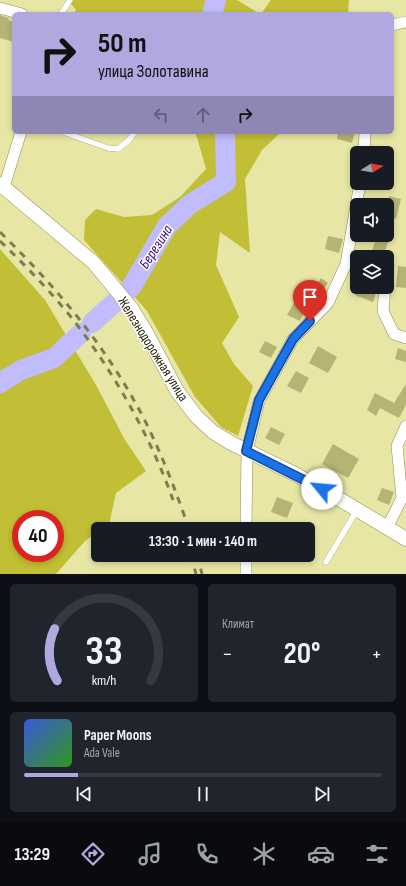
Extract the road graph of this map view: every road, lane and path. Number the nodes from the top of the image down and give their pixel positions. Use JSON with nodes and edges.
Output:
{"nodes":[{"id":1,"x":70,"y":0,"type":"edge"},
{"id":2,"x":0,"y":8,"type":"edge"},
{"id":3,"x":15,"y":12,"type":"edge"},
{"id":4,"x":62,"y":12,"type":"edge"},
{"id":5,"x":406,"y":22,"type":"edge"},
{"id":6,"x":394,"y":25,"type":"edge"},
{"id":7,"x":20,"y":134,"type":"edge"},
{"id":8,"x":69,"y":134,"type":"edge"},
{"id":9,"x":133,"y":134,"type":"edge"},
{"id":10,"x":365,"y":134,"type":"edge"},
{"id":11,"x":364,"y":146,"type":"edge"},
{"id":12,"x":2,"y":185,"type":"edge"},
{"id":13,"x":359,"y":190,"type":"edge"},
{"id":14,"x":353,"y":250,"type":"edge"},
{"id":15,"x":350,"y":261,"type":"edge"},
{"id":16,"x":384,"y":294,"type":"edge"},
{"id":17,"x":406,"y":338,"type":"edge"},
{"id":18,"x":406,"y":426,"type":"edge"},
{"id":19,"x":246,"y":451,"type":"junction"},
{"id":20,"x":357,"y":510,"type":"junction"},
{"id":21,"x":246,"y":522,"type":"edge"},
{"id":22,"x":387,"y":528,"type":"junction"},
{"id":23,"x":406,"y":540,"type":"edge"},
{"id":24,"x":246,"y":562,"type":"edge"},
{"id":25,"x":326,"y":562,"type":"dead end"},
{"id":26,"x":246,"y":574,"type":"edge"}],
"edges":[{"from":1,"to":4,"type":"lane"},
{"from":2,"to":3,"type":"street"},
{"from":5,"to":6,"type":"street"},
{"from":7,"to":12,"type":"street"},
{"from":8,"to":9,"type":"lane"},
{"from":10,"to":11,"type":"street"},
{"from":12,"to":19,"type":"street","name":"Железнодорожная улица"},
{"from":13,"to":14,"type":"street"},
{"from":15,"to":19,"type":"street"},
{"from":16,"to":17,"type":"street"},
{"from":18,"to":22,"type":"street"},
{"from":19,"to":20,"type":"street","name":"Железнодорожная улица"},
{"from":19,"to":21,"type":"street"},
{"from":20,"to":22,"type":"street","name":"Железнодорожная улица"},
{"from":20,"to":25,"type":"lane"},
{"from":22,"to":23,"type":"street","name":"Железнодорожная улица"},
{"from":24,"to":26,"type":"street"}]}
